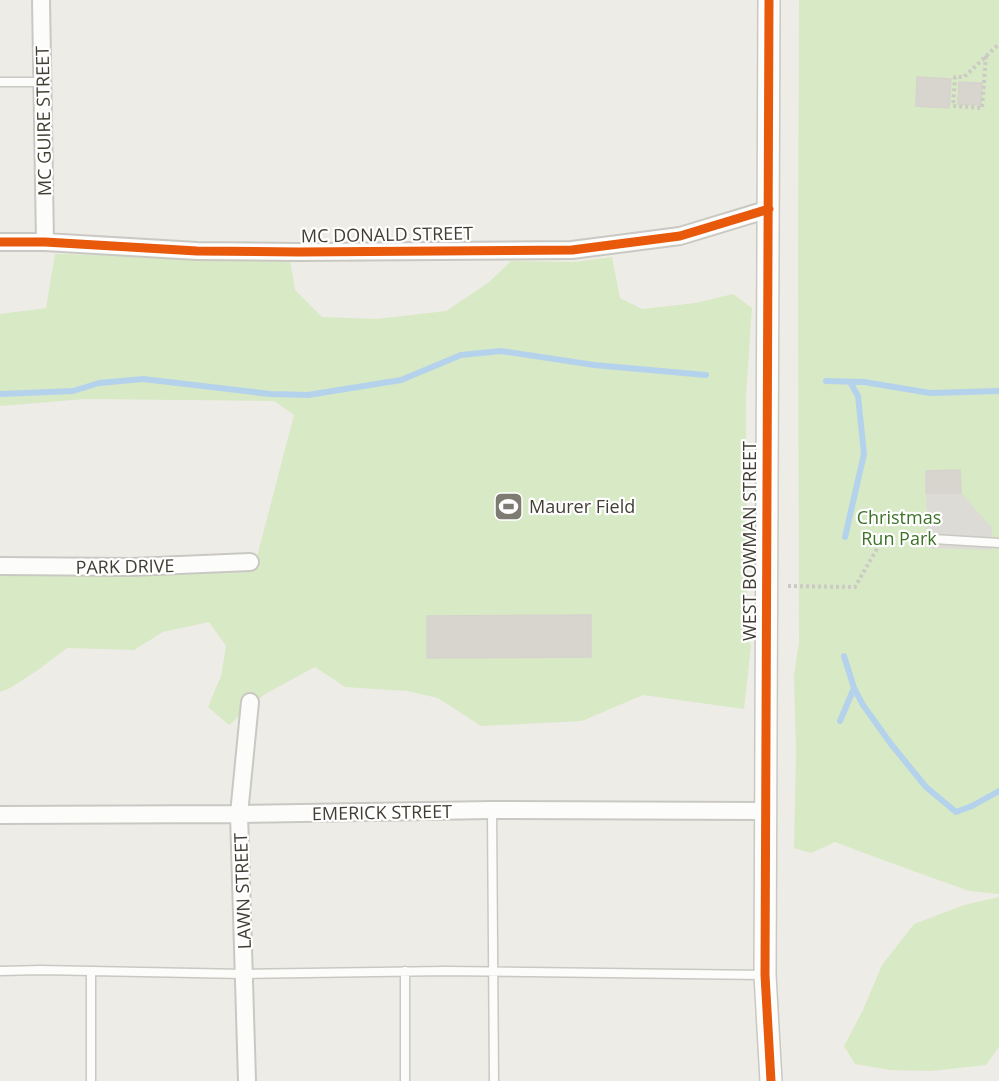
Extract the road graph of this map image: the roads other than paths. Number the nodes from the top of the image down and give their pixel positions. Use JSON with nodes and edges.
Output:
{"nodes":[{"id":1,"x":41,"y":0,"type":"edge"},
{"id":2,"x":769,"y":0,"type":"edge"},
{"id":3,"x":0,"y":82,"type":"edge"},
{"id":4,"x":43,"y":82,"type":"junction"},
{"id":5,"x":769,"y":209,"type":"junction"},
{"id":6,"x":0,"y":242,"type":"edge"},
{"id":7,"x":45,"y":242,"type":"junction"},
{"id":8,"x":933,"y":539,"type":"dead end"},
{"id":9,"x":999,"y":543,"type":"edge"},
{"id":10,"x":250,"y":562,"type":"dead end"},
{"id":11,"x":0,"y":566,"type":"edge"},
{"id":12,"x":250,"y":702,"type":"dead end"},
{"id":13,"x":492,"y":810,"type":"junction"},
{"id":14,"x":764,"y":811,"type":"junction"},
{"id":15,"x":239,"y":814,"type":"junction"},
{"id":16,"x":0,"y":815,"type":"edge"},
{"id":17,"x":0,"y":971,"type":"edge"},
{"id":18,"x":91,"y":971,"type":"junction"},
{"id":19,"x":405,"y":971,"type":"junction"},
{"id":20,"x":494,"y":972,"type":"junction"},
{"id":21,"x":244,"y":974,"type":"junction"},
{"id":22,"x":765,"y":975,"type":"junction"},
{"id":23,"x":91,"y":1081,"type":"edge"},
{"id":24,"x":247,"y":1081,"type":"edge"},
{"id":25,"x":405,"y":1081,"type":"edge"},
{"id":26,"x":494,"y":1081,"type":"edge"},
{"id":27,"x":771,"y":1081,"type":"edge"}],
"edges":[{"from":1,"to":4,"type":"street","name":"MC GUIRE STREET"},
{"from":2,"to":5,"type":"street","name":"WEST BOWMAN STREET"},
{"from":3,"to":4,"type":"lane"},
{"from":4,"to":7,"type":"street","name":"MC GUIRE STREET"},
{"from":5,"to":7,"type":"street","name":"MC DONALD STREET"},
{"from":5,"to":14,"type":"street","name":"WEST BOWMAN STREET"},
{"from":6,"to":7,"type":"street","name":"MC DONALD STREET"},
{"from":8,"to":9,"type":"lane"},
{"from":10,"to":11,"type":"street","name":"PARK DRIVE"},
{"from":12,"to":15,"type":"street","name":"LAWN STREET"},
{"from":13,"to":14,"type":"street","name":"EMERICK STREET"},
{"from":13,"to":15,"type":"street","name":"EMERICK STREET"},
{"from":13,"to":20,"type":"lane"},
{"from":14,"to":22,"type":"street","name":"WEST BOWMAN STREET"},
{"from":15,"to":16,"type":"street","name":"EMERICK STREET"},
{"from":15,"to":21,"type":"street","name":"LAWN STREET"},
{"from":17,"to":18,"type":"lane"},
{"from":18,"to":21,"type":"lane"},
{"from":18,"to":23,"type":"lane"},
{"from":19,"to":20,"type":"lane"},
{"from":19,"to":21,"type":"lane"},
{"from":19,"to":25,"type":"lane"},
{"from":20,"to":22,"type":"lane"},
{"from":20,"to":26,"type":"lane"},
{"from":21,"to":24,"type":"street","name":"LAWN STREET"},
{"from":22,"to":27,"type":"street","name":"WEST BOWMAN STREET"}]}
